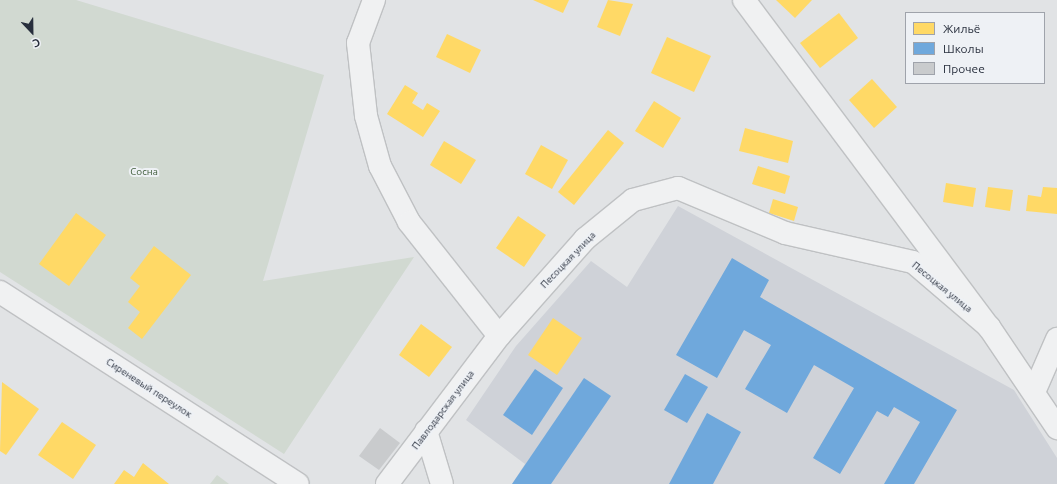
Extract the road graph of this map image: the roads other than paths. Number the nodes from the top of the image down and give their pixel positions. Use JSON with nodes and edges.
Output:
{"nodes":[{"id":1,"x":374,"y":0,"type":"edge"},
{"id":2,"x":744,"y":0,"type":"edge"},
{"id":3,"x":0,"y":292,"type":"edge"},
{"id":4,"x":478,"y":308,"type":"junction"},
{"id":5,"x":519,"y":313,"type":"junction"},
{"id":6,"x":989,"y":327,"type":"junction"},
{"id":7,"x":499,"y":336,"type":"junction"},
{"id":8,"x":1057,"y":340,"type":"edge"},
{"id":9,"x":1034,"y":392,"type":"junction"},
{"id":10,"x":1057,"y":428,"type":"edge"},
{"id":11,"x":426,"y":431,"type":"junction"},
{"id":12,"x":392,"y":482,"type":"edge"},
{"id":13,"x":298,"y":484,"type":"edge"},
{"id":14,"x":442,"y":484,"type":"edge"}],
"edges":[{"from":1,"to":4,"type":"street"},
{"from":2,"to":6,"type":"street","name":"Песоцкая улица"},
{"from":3,"to":13,"type":"street","name":"Сиреневый переулок"},
{"from":4,"to":5,"type":"street"},
{"from":4,"to":7,"type":"street"},
{"from":5,"to":6,"type":"street","name":"Песоцкая улица"},
{"from":5,"to":7,"type":"street","name":"Песоцкая улица"},
{"from":6,"to":9,"type":"street","name":"Песоцкая улица"},
{"from":7,"to":11,"type":"street","name":"Павлодарская улица"},
{"from":8,"to":9,"type":"street"},
{"from":9,"to":10,"type":"street","name":"Песоцкая улица"},
{"from":11,"to":12,"type":"street","name":"Павлодарская улица"},
{"from":11,"to":14,"type":"street"}]}
